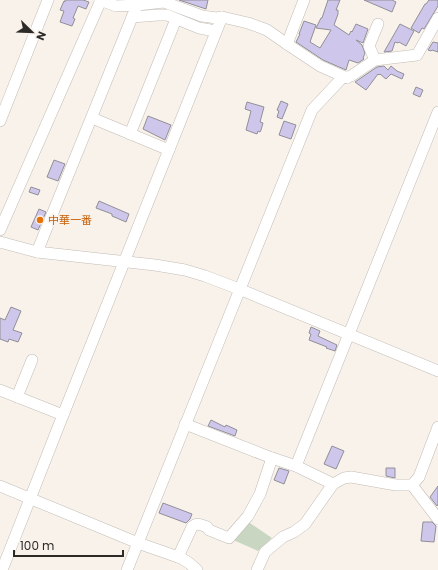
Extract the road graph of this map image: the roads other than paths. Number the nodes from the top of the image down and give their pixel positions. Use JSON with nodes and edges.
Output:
{"nodes":[{"id":1,"x":48,"y":0,"type":"edge"},
{"id":2,"x":100,"y":0,"type":"edge"},
{"id":3,"x":304,"y":0,"type":"edge"},
{"id":4,"x":137,"y":5,"type":"junction"},
{"id":5,"x":132,"y":17,"type":"junction"},
{"id":6,"x":222,"y":17,"type":"junction"},
{"id":7,"x":438,"y":18,"type":"edge"},
{"id":8,"x":176,"y":19,"type":"junction"},
{"id":9,"x":378,"y":24,"type":"dead end"},
{"id":10,"x":216,"y":31,"type":"junction"},
{"id":11,"x":287,"y":44,"type":"junction"},
{"id":12,"x":374,"y":60,"type":"junction"},
{"id":13,"x":347,"y":78,"type":"junction"},
{"id":14,"x":438,"y":112,"type":"edge"},
{"id":15,"x":92,"y":118,"type":"junction"},
{"id":16,"x":0,"y":121,"type":"edge"},
{"id":17,"x":130,"y":134,"type":"junction"},
{"id":18,"x":169,"y":150,"type":"junction"},
{"id":19,"x":0,"y":230,"type":"edge"},
{"id":20,"x":0,"y":242,"type":"edge"},
{"id":21,"x":37,"y":252,"type":"junction"},
{"id":22,"x":124,"y":262,"type":"junction"},
{"id":23,"x":239,"y":289,"type":"junction"},
{"id":24,"x":349,"y":334,"type":"junction"},
{"id":25,"x":32,"y":360,"type":"dead end"},
{"id":26,"x":438,"y":371,"type":"edge"},
{"id":27,"x":0,"y":390,"type":"edge"},
{"id":28,"x":17,"y":397,"type":"junction"},
{"id":29,"x":63,"y":415,"type":"junction"},
{"id":30,"x":185,"y":424,"type":"junction"},
{"id":31,"x":438,"y":427,"type":"edge"},
{"id":32,"x":272,"y":458,"type":"junction"},
{"id":33,"x":296,"y":466,"type":"junction"},
{"id":34,"x":333,"y":484,"type":"junction"},
{"id":35,"x":412,"y":485,"type":"junction"},
{"id":36,"x":0,"y":486,"type":"edge"},
{"id":37,"x":30,"y":498,"type":"junction"},
{"id":38,"x":438,"y":519,"type":"edge"},
{"id":39,"x":138,"y":543,"type":"junction"},
{"id":40,"x":178,"y":557,"type":"junction"},
{"id":41,"x":2,"y":570,"type":"edge"},
{"id":42,"x":127,"y":570,"type":"edge"},
{"id":43,"x":197,"y":570,"type":"edge"},
{"id":44,"x":257,"y":570,"type":"edge"}],
"edges":[{"from":1,"to":16,"type":"street"},
{"from":2,"to":4,"type":"street"},
{"from":2,"to":19,"type":"street"},
{"from":3,"to":11,"type":"street"},
{"from":4,"to":5,"type":"street"},
{"from":4,"to":6,"type":"street"},
{"from":5,"to":8,"type":"street"},
{"from":5,"to":15,"type":"street"},
{"from":6,"to":10,"type":"street"},
{"from":6,"to":11,"type":"street"},
{"from":7,"to":12,"type":"street"},
{"from":8,"to":10,"type":"street"},
{"from":8,"to":17,"type":"street"},
{"from":9,"to":12,"type":"street"},
{"from":10,"to":18,"type":"street"},
{"from":11,"to":13,"type":"street"},
{"from":12,"to":13,"type":"street"},
{"from":13,"to":23,"type":"street"},
{"from":14,"to":24,"type":"street"},
{"from":15,"to":17,"type":"street"},
{"from":15,"to":21,"type":"street"},
{"from":17,"to":18,"type":"street"},
{"from":18,"to":22,"type":"street"},
{"from":20,"to":21,"type":"street"},
{"from":21,"to":22,"type":"street"},
{"from":22,"to":23,"type":"street"},
{"from":22,"to":29,"type":"street"},
{"from":23,"to":24,"type":"street"},
{"from":23,"to":30,"type":"street"},
{"from":24,"to":26,"type":"street"},
{"from":24,"to":33,"type":"street"},
{"from":25,"to":28,"type":"street"},
{"from":27,"to":28,"type":"street"},
{"from":28,"to":29,"type":"street"},
{"from":29,"to":37,"type":"street"},
{"from":30,"to":32,"type":"street"},
{"from":30,"to":39,"type":"street"},
{"from":31,"to":35,"type":"street"},
{"from":32,"to":33,"type":"street"},
{"from":32,"to":40,"type":"street"},
{"from":33,"to":34,"type":"street"},
{"from":34,"to":35,"type":"street"},
{"from":34,"to":44,"type":"street"},
{"from":35,"to":38,"type":"street"},
{"from":36,"to":37,"type":"street"},
{"from":37,"to":39,"type":"street"},
{"from":37,"to":41,"type":"street"},
{"from":39,"to":40,"type":"street"},
{"from":39,"to":42,"type":"street"},
{"from":40,"to":43,"type":"street"}]}
